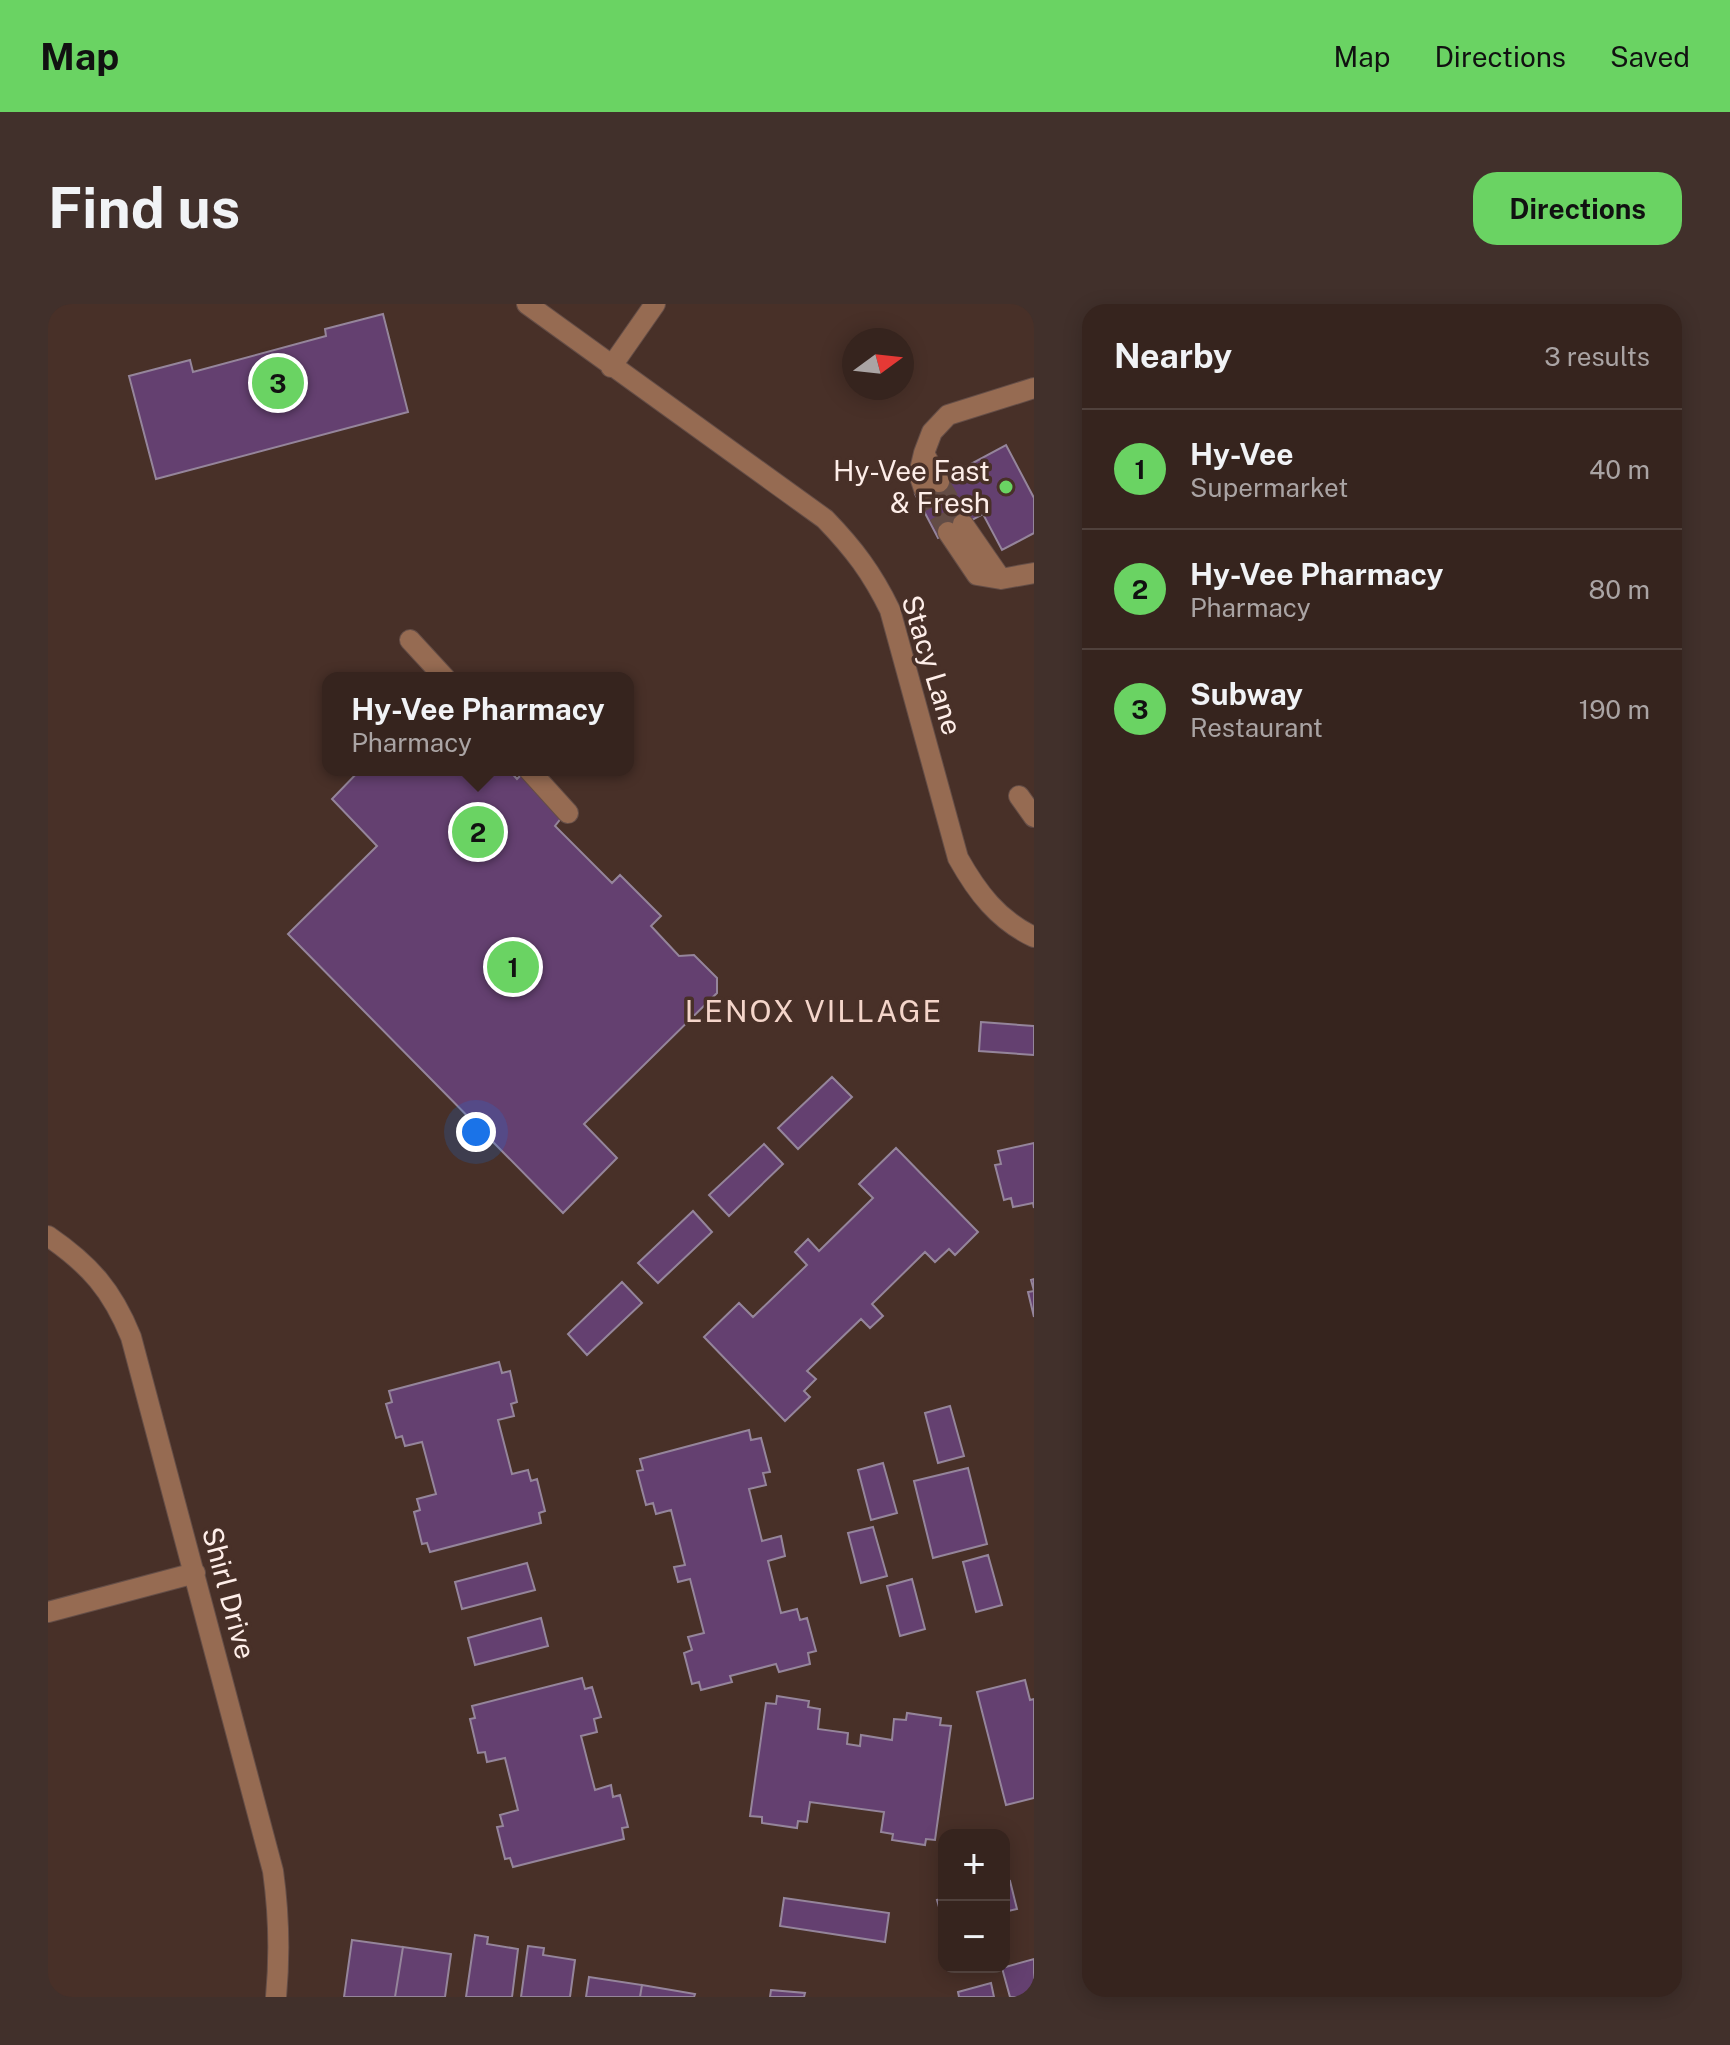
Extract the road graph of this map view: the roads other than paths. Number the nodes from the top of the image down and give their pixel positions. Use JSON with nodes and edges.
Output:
{"nodes":[{"id":1,"x":527,"y":304,"type":"edge"},
{"id":2,"x":655,"y":304,"type":"edge"},
{"id":3,"x":611,"y":367,"type":"junction"},
{"id":4,"x":1034,"y":388,"type":"edge"},
{"id":5,"x":931,"y":486,"type":"tunnel mouth"},
{"id":6,"x":956,"y":528,"type":"tunnel mouth"},
{"id":7,"x":1034,"y":573,"type":"edge"},
{"id":8,"x":410,"y":640,"type":"dead end"},
{"id":9,"x":439,"y":672,"type":"edge"},
{"id":10,"x":534,"y":776,"type":"edge"},
{"id":11,"x":1019,"y":796,"type":"dead end"},
{"id":12,"x":568,"y":813,"type":"dead end"},
{"id":13,"x":1034,"y":817,"type":"edge"},
{"id":14,"x":1034,"y":937,"type":"edge"},
{"id":15,"x":48,"y":1236,"type":"edge"},
{"id":16,"x":195,"y":1573,"type":"junction"},
{"id":17,"x":48,"y":1612,"type":"edge"},
{"id":18,"x":276,"y":1997,"type":"edge"}],
"edges":[{"from":1,"to":3,"type":"street","name":"Stacy Lane"},
{"from":2,"to":3,"type":"street"},
{"from":3,"to":14,"type":"street","name":"Stacy Lane"},
{"from":4,"to":5,"type":"street"},
{"from":6,"to":7,"type":"street"},
{"from":8,"to":9,"type":"street"},
{"from":10,"to":12,"type":"street"},
{"from":11,"to":13,"type":"street"},
{"from":15,"to":16,"type":"street","name":"Shirl Drive"},
{"from":16,"to":17,"type":"street"},
{"from":16,"to":18,"type":"street","name":"Shirl Drive"}]}
